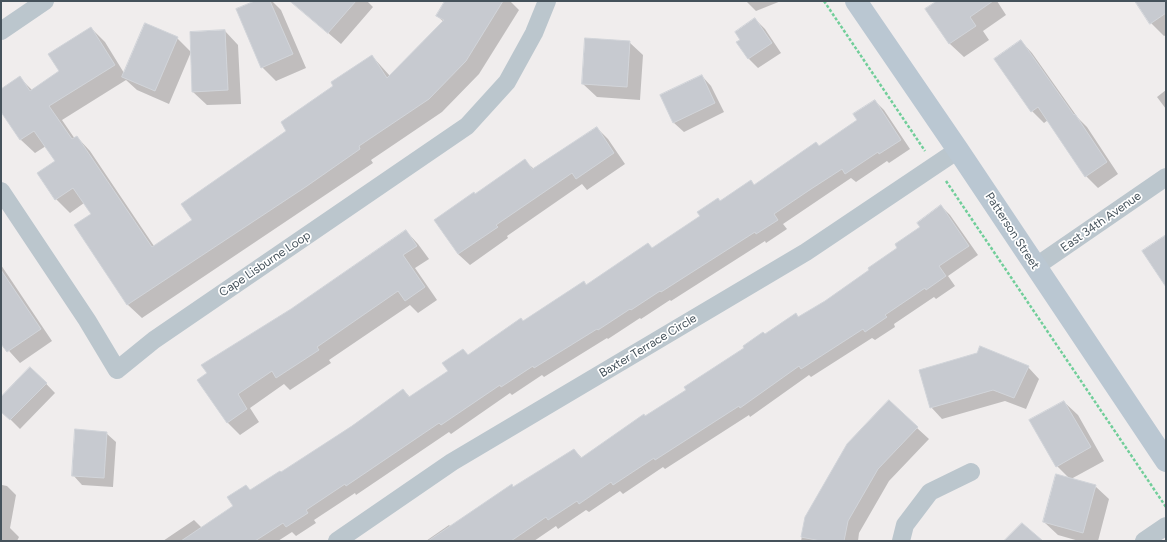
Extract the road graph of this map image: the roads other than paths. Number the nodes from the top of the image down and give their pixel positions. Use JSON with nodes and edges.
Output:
{"nodes":[{"id":1,"x":45,"y":1,"type":"edge"},
{"id":2,"x":547,"y":1,"type":"edge"},
{"id":3,"x":856,"y":1,"type":"edge"},
{"id":4,"x":1,"y":32,"type":"edge"},
{"id":5,"x":958,"y":150,"type":"junction"},
{"id":6,"x":1166,"y":177,"type":"edge"},
{"id":7,"x":1,"y":191,"type":"edge"},
{"id":8,"x":1035,"y":267,"type":"junction"},
{"id":9,"x":1166,"y":462,"type":"edge"},
{"id":10,"x":971,"y":472,"type":"dead end"},
{"id":11,"x":1166,"y":526,"type":"edge"},
{"id":12,"x":337,"y":541,"type":"edge"},
{"id":13,"x":901,"y":541,"type":"edge"},
{"id":14,"x":1144,"y":541,"type":"edge"}],
"edges":[{"from":1,"to":4,"type":"street"},
{"from":2,"to":7,"type":"street","name":"Cape Lisburne Loop"},
{"from":3,"to":5,"type":"street","name":"Patterson Street"},
{"from":5,"to":8,"type":"street","name":"Patterson Street"},
{"from":5,"to":12,"type":"street","name":"Baxter Terrace Circle"},
{"from":6,"to":8,"type":"street","name":"East 34th Avenue"},
{"from":8,"to":9,"type":"street","name":"Patterson Street"},
{"from":10,"to":13,"type":"street"},
{"from":11,"to":14,"type":"street"}]}
